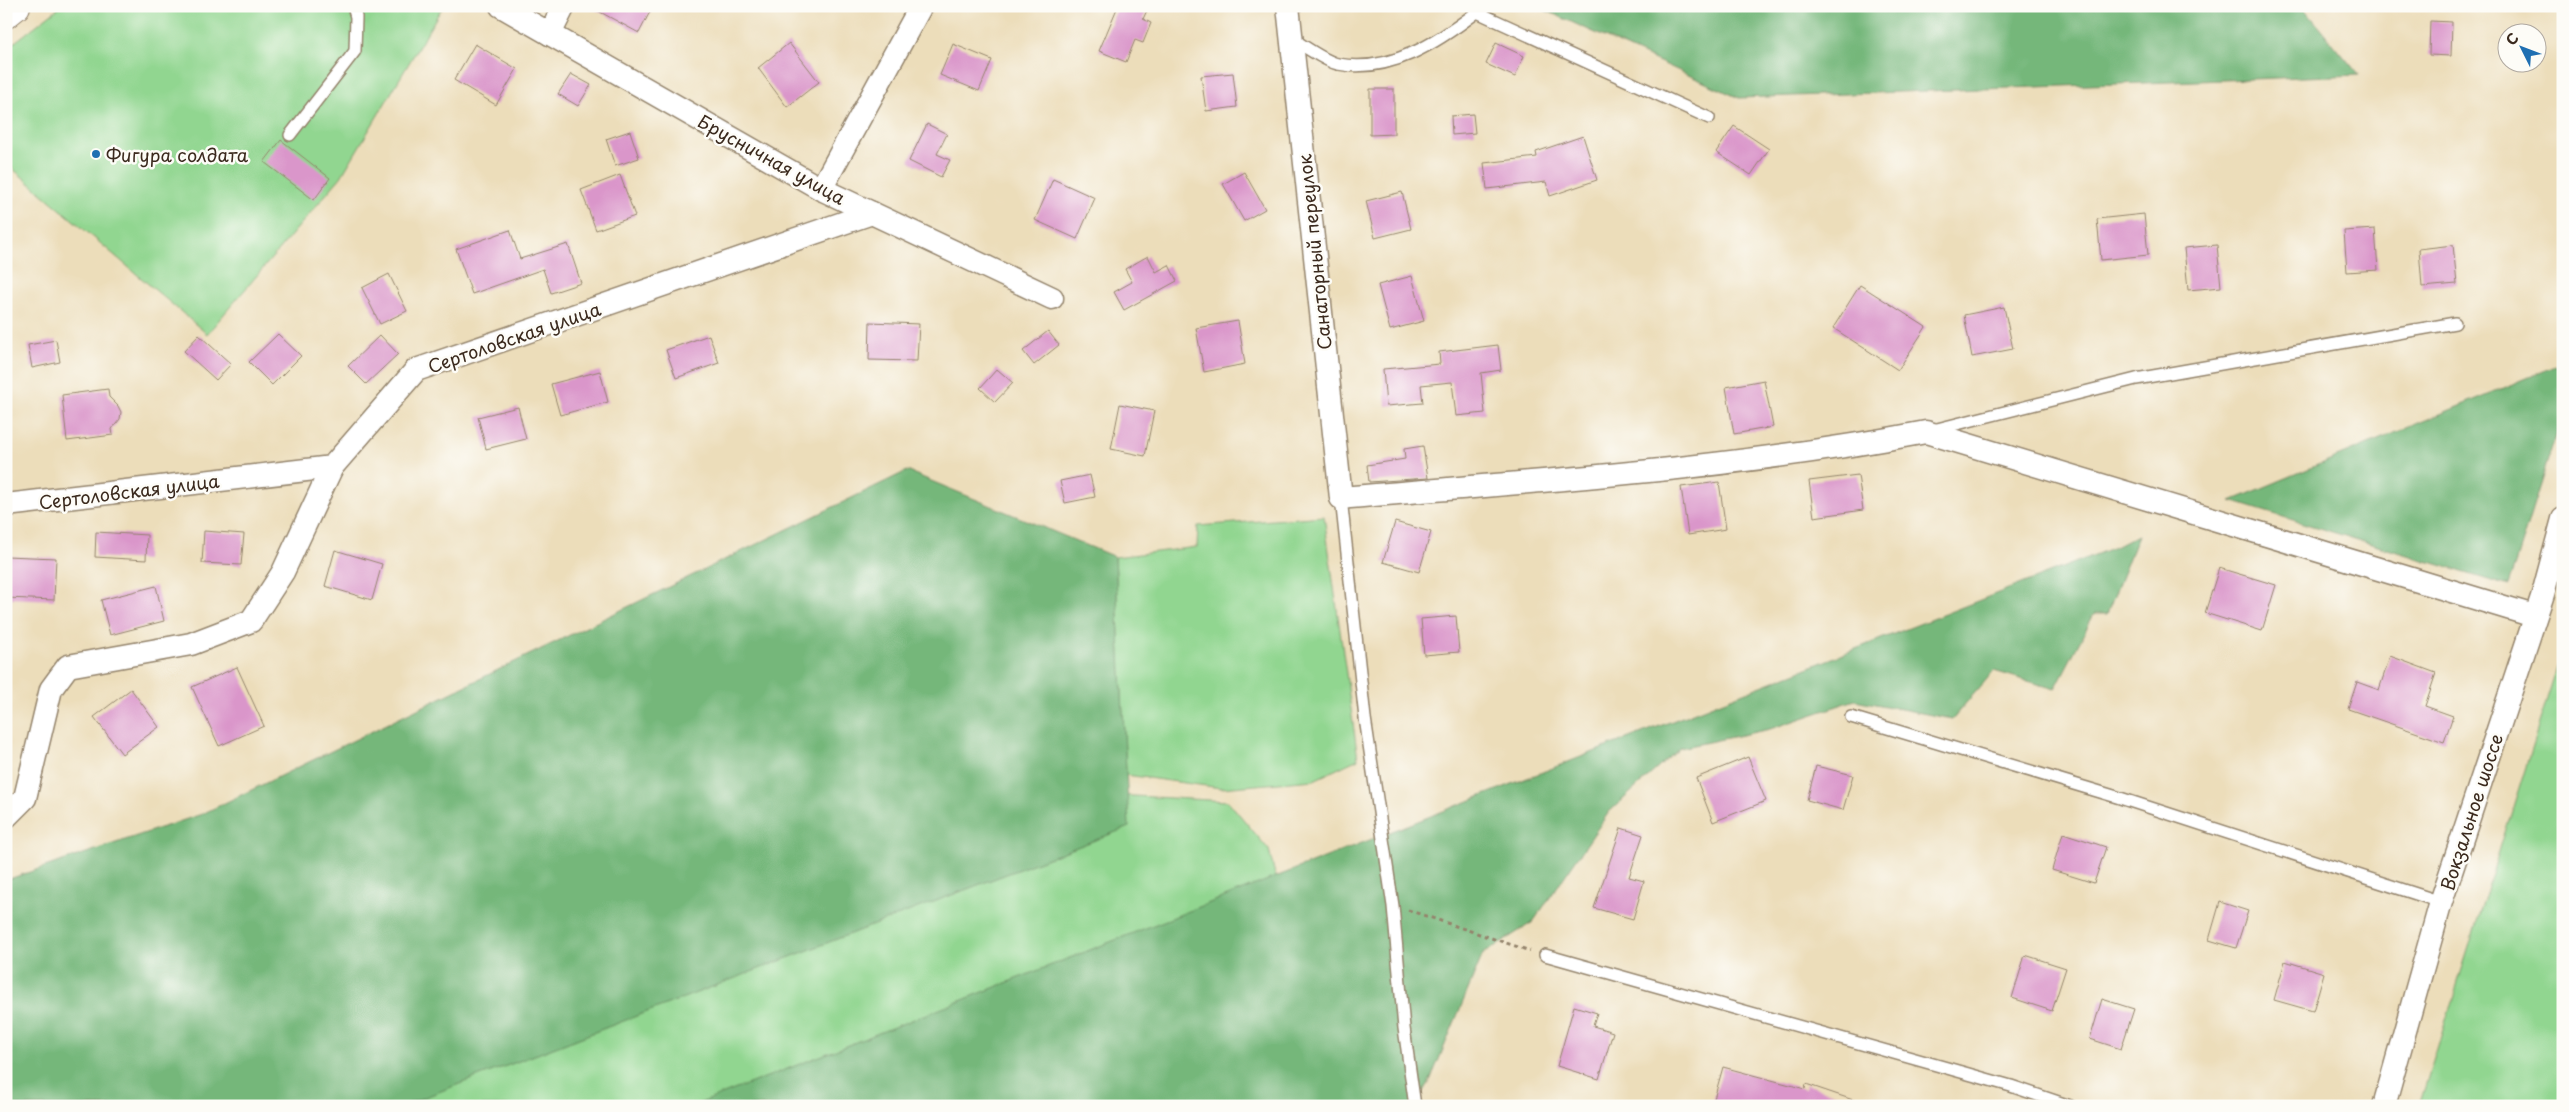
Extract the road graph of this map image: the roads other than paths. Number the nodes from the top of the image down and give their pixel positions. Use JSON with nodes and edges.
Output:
{"nodes":[{"id":1,"x":16,"y":6,"type":"edge"},
{"id":2,"x":352,"y":6,"type":"edge"},
{"id":3,"x":500,"y":6,"type":"edge"},
{"id":4,"x":564,"y":6,"type":"edge"},
{"id":5,"x":922,"y":6,"type":"edge"},
{"id":6,"x":1288,"y":6,"type":"edge"},
{"id":7,"x":6,"y":14,"type":"edge"},
{"id":8,"x":550,"y":34,"type":"junction"},
{"id":9,"x":1292,"y":38,"type":"junction"},
{"id":10,"x":1709,"y":118,"type":"dead end"},
{"id":11,"x":290,"y":135,"type":"dead end"},
{"id":12,"x":821,"y":189,"type":"junction"},
{"id":13,"x":872,"y":212,"type":"junction"},
{"id":14,"x":1052,"y":298,"type":"dead end"},
{"id":15,"x":2455,"y":323,"type":"dead end"},
{"id":16,"x":1926,"y":432,"type":"junction"},
{"id":17,"x":332,"y":467,"type":"junction"},
{"id":18,"x":1341,"y":498,"type":"junction"},
{"id":19,"x":6,"y":505,"type":"edge"},
{"id":20,"x":2563,"y":519,"type":"edge"},
{"id":21,"x":2563,"y":582,"type":"edge"},
{"id":22,"x":2543,"y":594,"type":"junction"},
{"id":23,"x":2534,"y":616,"type":"junction"},
{"id":24,"x":1850,"y":717,"type":"dead end"},
{"id":25,"x":6,"y":817,"type":"edge"},
{"id":26,"x":2441,"y":902,"type":"junction"},
{"id":27,"x":1545,"y":956,"type":"road end"},
{"id":28,"x":1416,"y":1106,"type":"edge"},
{"id":29,"x":2070,"y":1106,"type":"edge"},
{"id":30,"x":2384,"y":1106,"type":"edge"}],
"edges":[{"from":1,"to":7,"type":"main road"},
{"from":2,"to":11,"type":"lane"},
{"from":3,"to":8,"type":"street","name":"Брусничная улица"},
{"from":4,"to":8,"type":"street"},
{"from":5,"to":12,"type":"street"},
{"from":6,"to":9,"type":"street","name":"Санаторный переулок"},
{"from":8,"to":12,"type":"street","name":"Брусничная улица"},
{"from":9,"to":10,"type":"lane"},
{"from":9,"to":18,"type":"street","name":"Санаторный переулок"},
{"from":12,"to":13,"type":"street","name":"Брусничная улица"},
{"from":13,"to":14,"type":"street","name":"Брусничная улица"},
{"from":13,"to":17,"type":"street","name":"Сертоловская улица"},
{"from":15,"to":16,"type":"lane"},
{"from":16,"to":18,"type":"street"},
{"from":16,"to":23,"type":"street"},
{"from":17,"to":19,"type":"street","name":"Сертоловская улица"},
{"from":17,"to":25,"type":"street"},
{"from":18,"to":28,"type":"lane"},
{"from":20,"to":22,"type":"street","name":"Вокзальное шоссе"},
{"from":21,"to":22,"type":"street"},
{"from":22,"to":23,"type":"street","name":"Вокзальное шоссе"},
{"from":23,"to":26,"type":"street","name":"Вокзальное шоссе"},
{"from":24,"to":26,"type":"lane"},
{"from":26,"to":30,"type":"street","name":"Вокзальное шоссе"},
{"from":27,"to":29,"type":"lane"}]}
